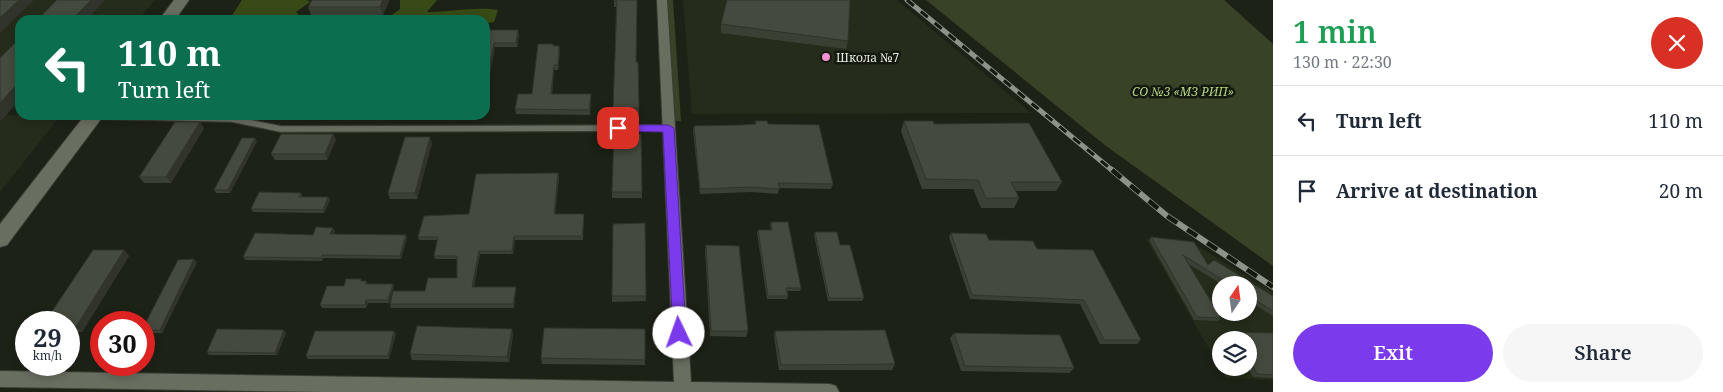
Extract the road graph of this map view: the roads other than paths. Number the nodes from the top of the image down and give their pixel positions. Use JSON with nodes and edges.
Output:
{"nodes":[{"id":1,"x":182,"y":0,"type":"edge"},
{"id":2,"x":662,"y":0,"type":"edge"},
{"id":3,"x":171,"y":15,"type":"edge"},
{"id":4,"x":91,"y":120,"type":"edge"},
{"id":5,"x":237,"y":120,"type":"edge"},
{"id":6,"x":668,"y":128,"type":"junction"},
{"id":7,"x":0,"y":239,"type":"edge"},
{"id":8,"x":0,"y":379,"type":"edge"},
{"id":9,"x":682,"y":391,"type":"edge"},
{"id":10,"x":830,"y":392,"type":"edge"}],
"edges":[{"from":1,"to":3,"type":"street"},
{"from":2,"to":6,"type":"street"},
{"from":4,"to":7,"type":"street"},
{"from":5,"to":6,"type":"lane"},
{"from":6,"to":9,"type":"street"},
{"from":8,"to":9,"type":"street"},
{"from":9,"to":10,"type":"street"}]}
